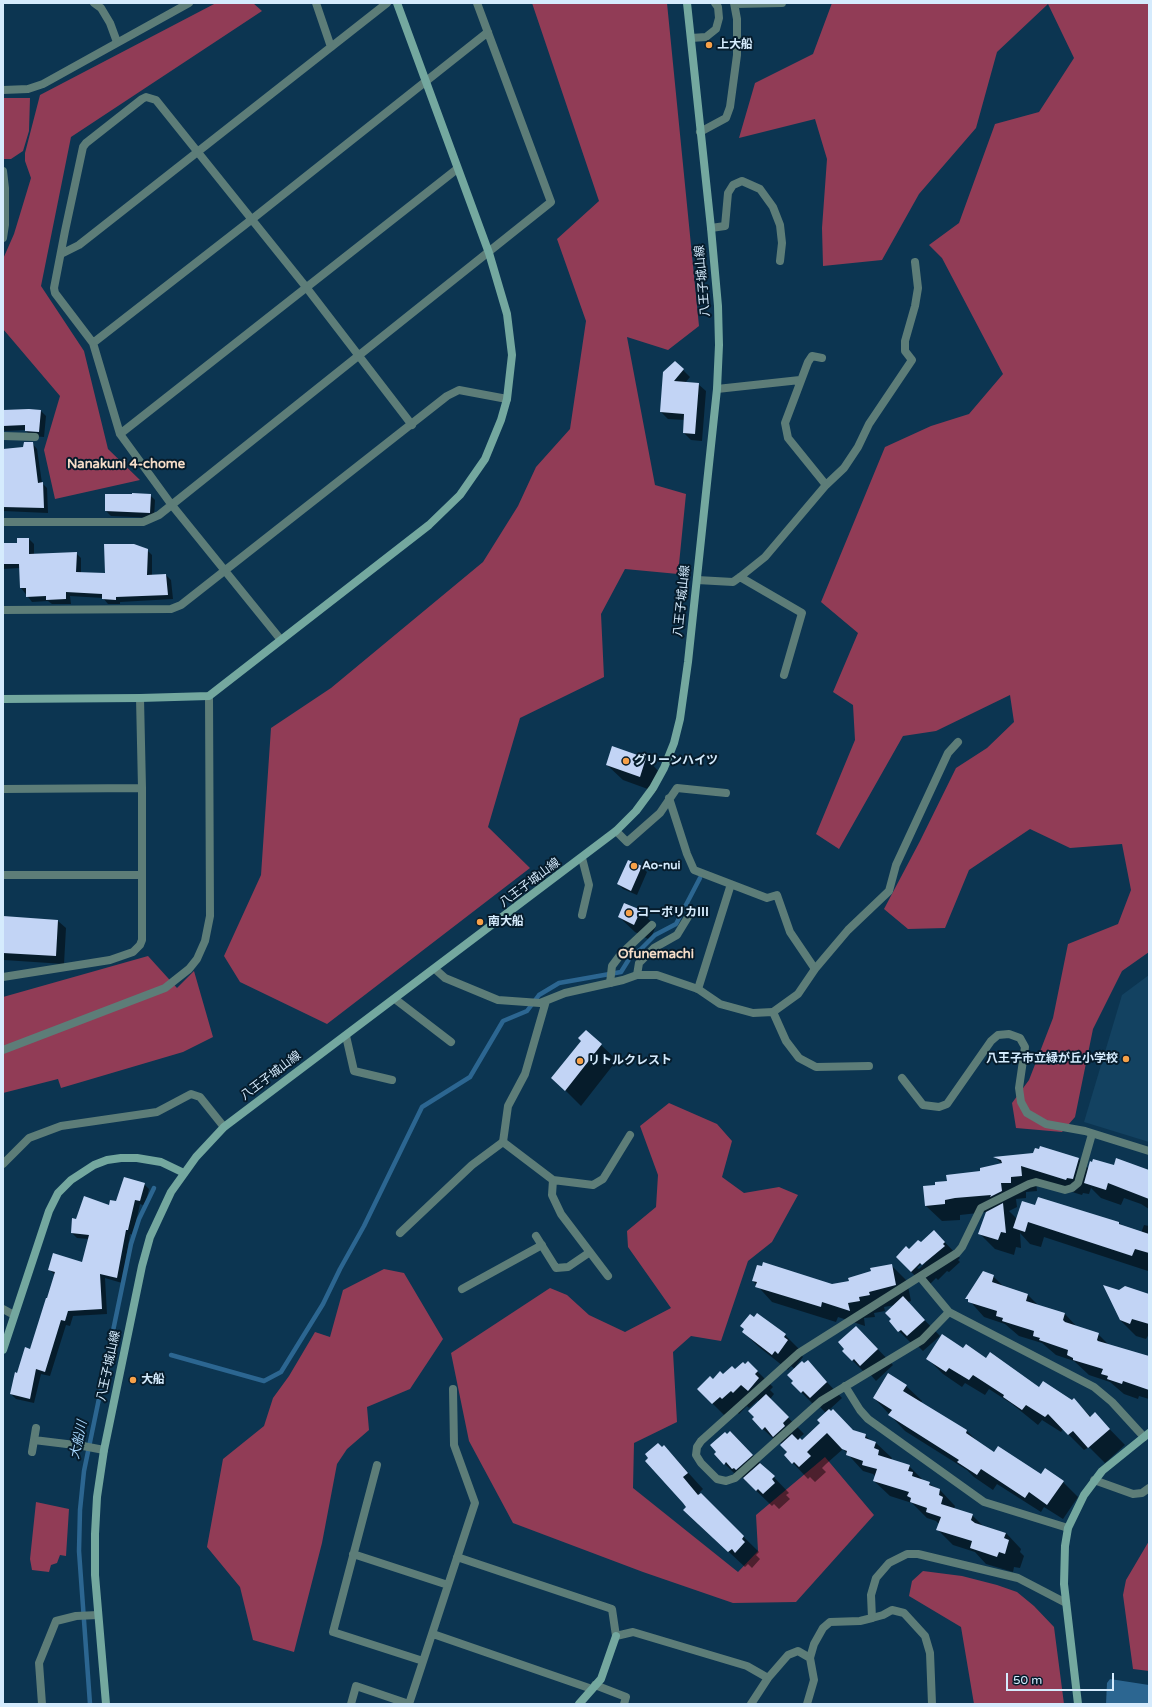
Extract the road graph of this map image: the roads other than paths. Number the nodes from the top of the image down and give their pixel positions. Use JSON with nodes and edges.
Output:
{"nodes":[{"id":1,"x":94,"y":3,"type":"edge"},
{"id":2,"x":189,"y":3,"type":"edge"},
{"id":3,"x":316,"y":3,"type":"edge"},
{"id":4,"x":387,"y":3,"type":"edge"},
{"id":5,"x":397,"y":3,"type":"edge"},
{"id":6,"x":477,"y":3,"type":"edge"},
{"id":7,"x":687,"y":3,"type":"edge"},
{"id":8,"x":715,"y":3,"type":"edge"},
{"id":9,"x":782,"y":3,"type":"edge"},
{"id":10,"x":735,"y":4,"type":"edge"},
{"id":11,"x":488,"y":32,"type":"junction"},
{"id":12,"x":691,"y":38,"type":"junction"},
{"id":13,"x":117,"y":42,"type":"junction"},
{"id":14,"x":331,"y":47,"type":"junction"},
{"id":15,"x":426,"y":82,"type":"junction"},
{"id":16,"x":3,"y":90,"type":"edge"},
{"id":17,"x":700,"y":132,"type":"junction"},
{"id":18,"x":198,"y":152,"type":"junction"},
{"id":19,"x":457,"y":169,"type":"junction"},
{"id":20,"x":3,"y":171,"type":"edge"},
{"id":21,"x":251,"y":220,"type":"junction"},
{"id":22,"x":710,"y":228,"type":"junction"},
{"id":23,"x":3,"y":238,"type":"edge"},
{"id":24,"x":489,"y":253,"type":"junction"},
{"id":25,"x":61,"y":254,"type":"junction"},
{"id":26,"x":780,"y":261,"type":"dead end"},
{"id":27,"x":915,"y":262,"type":"dead end"},
{"id":28,"x":306,"y":287,"type":"junction"},
{"id":29,"x":93,"y":343,"type":"junction"},
{"id":30,"x":358,"y":356,"type":"junction"},
{"id":31,"x":822,"y":358,"type":"dead end"},
{"id":32,"x":800,"y":380,"type":"junction"},
{"id":33,"x":717,"y":389,"type":"junction"},
{"id":34,"x":507,"y":399,"type":"junction"},
{"id":35,"x":412,"y":425,"type":"junction"},
{"id":36,"x":120,"y":434,"type":"junction"},
{"id":37,"x":3,"y":436,"type":"edge"},
{"id":38,"x":35,"y":437,"type":"dead end"},
{"id":39,"x":826,"y":485,"type":"junction"},
{"id":40,"x":171,"y":504,"type":"junction"},
{"id":41,"x":3,"y":522,"type":"edge"},
{"id":42,"x":225,"y":572,"type":"junction"},
{"id":43,"x":740,"y":577,"type":"junction"},
{"id":44,"x":697,"y":580,"type":"junction"},
{"id":45,"x":3,"y":610,"type":"edge"},
{"id":46,"x":282,"y":640,"type":"junction"},
{"id":47,"x":784,"y":675,"type":"dead end"},
{"id":48,"x":209,"y":696,"type":"junction"},
{"id":49,"x":140,"y":698,"type":"junction"},
{"id":50,"x":3,"y":699,"type":"edge"},
{"id":51,"x":958,"y":742,"type":"dead end"},
{"id":52,"x":142,"y":788,"type":"junction"},
{"id":53,"x":3,"y":789,"type":"edge"},
{"id":54,"x":726,"y":793,"type":"dead end"},
{"id":55,"x":669,"y":798,"type":"junction"},
{"id":56,"x":616,"y":831,"type":"junction"},
{"id":57,"x":582,"y":858,"type":"junction"},
{"id":58,"x":3,"y":875,"type":"edge"},
{"id":59,"x":142,"y":875,"type":"junction"},
{"id":60,"x":731,"y":884,"type":"junction"},
{"id":61,"x":582,"y":915,"type":"dead end"},
{"id":62,"x":688,"y":917,"type":"dead end"},
{"id":63,"x":652,"y":925,"type":"dead end"},
{"id":64,"x":435,"y":969,"type":"junction"},
{"id":65,"x":814,"y":969,"type":"junction"},
{"id":66,"x":637,"y":975,"type":"junction"},
{"id":67,"x":3,"y":977,"type":"edge"},
{"id":68,"x":610,"y":983,"type":"junction"},
{"id":69,"x":698,"y":988,"type":"junction"},
{"id":70,"x":395,"y":999,"type":"junction"},
{"id":71,"x":543,"y":1002,"type":"junction"},
{"id":72,"x":773,"y":1012,"type":"junction"},
{"id":73,"x":346,"y":1036,"type":"junction"},
{"id":74,"x":451,"y":1042,"type":"dead end"},
{"id":75,"x":3,"y":1050,"type":"edge"},
{"id":76,"x":869,"y":1066,"type":"dead end"},
{"id":77,"x":902,"y":1078,"type":"dead end"},
{"id":78,"x":392,"y":1080,"type":"dead end"},
{"id":79,"x":224,"y":1128,"type":"junction"},
{"id":80,"x":1092,"y":1134,"type":"junction"},
{"id":81,"x":630,"y":1135,"type":"dead end"},
{"id":82,"x":503,"y":1142,"type":"junction"},
{"id":83,"x":1149,"y":1151,"type":"edge"},
{"id":84,"x":3,"y":1164,"type":"edge"},
{"id":85,"x":184,"y":1173,"type":"junction"},
{"id":86,"x":553,"y":1180,"type":"junction"},
{"id":87,"x":400,"y":1233,"type":"dead end"},
{"id":88,"x":536,"y":1236,"type":"dead end"},
{"id":89,"x":542,"y":1245,"type":"junction"},
{"id":90,"x":590,"y":1252,"type":"junction"},
{"id":91,"x":608,"y":1276,"type":"dead end"},
{"id":92,"x":920,"y":1276,"type":"junction"},
{"id":93,"x":462,"y":1289,"type":"dead end"},
{"id":94,"x":3,"y":1310,"type":"edge"},
{"id":95,"x":949,"y":1312,"type":"junction"},
{"id":96,"x":14,"y":1315,"type":"junction"},
{"id":97,"x":3,"y":1350,"type":"edge"},
{"id":98,"x":845,"y":1386,"type":"junction"},
{"id":99,"x":454,"y":1389,"type":"dead end"},
{"id":100,"x":36,"y":1428,"type":"dead end"},
{"id":101,"x":1147,"y":1435,"type":"edge"},
{"id":102,"x":34,"y":1440,"type":"junction"},
{"id":103,"x":104,"y":1450,"type":"junction"},
{"id":104,"x":32,"y":1452,"type":"dead end"},
{"id":105,"x":377,"y":1465,"type":"dead end"},
{"id":106,"x":1094,"y":1480,"type":"junction"},
{"id":107,"x":1149,"y":1488,"type":"edge"},
{"id":108,"x":1068,"y":1528,"type":"junction"},
{"id":109,"x":353,"y":1554,"type":"junction"},
{"id":110,"x":457,"y":1557,"type":"junction"},
{"id":111,"x":448,"y":1585,"type":"junction"},
{"id":112,"x":1066,"y":1603,"type":"junction"},
{"id":113,"x":98,"y":1615,"type":"junction"},
{"id":114,"x":872,"y":1618,"type":"junction"},
{"id":115,"x":433,"y":1634,"type":"junction"},
{"id":116,"x":616,"y":1636,"type":"junction"},
{"id":117,"x":810,"y":1658,"type":"junction"},
{"id":118,"x":422,"y":1661,"type":"junction"},
{"id":119,"x":768,"y":1678,"type":"junction"},
{"id":120,"x":594,"y":1687,"type":"junction"},
{"id":121,"x":42,"y":1704,"type":"edge"},
{"id":122,"x":106,"y":1704,"type":"edge"},
{"id":123,"x":351,"y":1704,"type":"edge"},
{"id":124,"x":409,"y":1704,"type":"edge"},
{"id":125,"x":579,"y":1704,"type":"edge"},
{"id":126,"x":624,"y":1704,"type":"edge"},
{"id":127,"x":751,"y":1704,"type":"edge"},
{"id":128,"x":807,"y":1704,"type":"edge"},
{"id":129,"x":932,"y":1704,"type":"edge"},
{"id":130,"x":1078,"y":1704,"type":"edge"}],
"edges":[{"from":1,"to":13,"type":"street"},
{"from":2,"to":13,"type":"street"},
{"from":3,"to":14,"type":"street"},
{"from":4,"to":14,"type":"street"},
{"from":5,"to":15,"type":"main road"},
{"from":6,"to":11,"type":"street"},
{"from":7,"to":12,"type":"main road","name":"八王子城山線"},
{"from":8,"to":12,"type":"street"},
{"from":9,"to":10,"type":"street"},
{"from":10,"to":17,"type":"street"},
{"from":11,"to":15,"type":"street"},
{"from":11,"to":24,"type":"street"},
{"from":12,"to":17,"type":"main road","name":"八王子城山線"},
{"from":13,"to":16,"type":"street"},
{"from":14,"to":18,"type":"street"},
{"from":15,"to":19,"type":"main road"},
{"from":15,"to":21,"type":"street"},
{"from":17,"to":22,"type":"main road","name":"八王子城山線"},
{"from":18,"to":21,"type":"street"},
{"from":18,"to":25,"type":"street"},
{"from":18,"to":25,"type":"street"},
{"from":19,"to":24,"type":"main road"},
{"from":19,"to":28,"type":"street"},
{"from":20,"to":23,"type":"street"},
{"from":21,"to":28,"type":"street"},
{"from":21,"to":29,"type":"street"},
{"from":22,"to":26,"type":"street"},
{"from":22,"to":33,"type":"main road","name":"八王子城山線"},
{"from":24,"to":30,"type":"street"},
{"from":24,"to":34,"type":"main road"},
{"from":25,"to":29,"type":"street"},
{"from":27,"to":39,"type":"street"},
{"from":28,"to":30,"type":"street"},
{"from":28,"to":36,"type":"street"},
{"from":29,"to":36,"type":"street"},
{"from":30,"to":35,"type":"street"},
{"from":30,"to":40,"type":"street"},
{"from":31,"to":32,"type":"street"},
{"from":32,"to":33,"type":"street"},
{"from":32,"to":39,"type":"street"},
{"from":33,"to":44,"type":"main road","name":"八王子城山線"},
{"from":34,"to":35,"type":"street"},
{"from":34,"to":46,"type":"main road"},
{"from":35,"to":42,"type":"street"},
{"from":36,"to":40,"type":"street"},
{"from":37,"to":38,"type":"street"},
{"from":39,"to":43,"type":"street"},
{"from":40,"to":41,"type":"street"},
{"from":40,"to":42,"type":"street"},
{"from":42,"to":45,"type":"street"},
{"from":42,"to":46,"type":"street"},
{"from":43,"to":44,"type":"street"},
{"from":43,"to":47,"type":"street"},
{"from":44,"to":56,"type":"main road","name":"八王子城山線"},
{"from":46,"to":48,"type":"main road"},
{"from":48,"to":49,"type":"main road"},
{"from":48,"to":75,"type":"street"},
{"from":49,"to":50,"type":"main road"},
{"from":49,"to":52,"type":"street"},
{"from":51,"to":65,"type":"street"},
{"from":52,"to":53,"type":"street"},
{"from":52,"to":59,"type":"street"},
{"from":54,"to":55,"type":"street"},
{"from":55,"to":56,"type":"street"},
{"from":55,"to":60,"type":"street"},
{"from":56,"to":57,"type":"main road","name":"八王子城山線"},
{"from":57,"to":61,"type":"street"},
{"from":57,"to":64,"type":"main road","name":"八王子城山線"},
{"from":58,"to":59,"type":"street"},
{"from":59,"to":67,"type":"street"},
{"from":60,"to":65,"type":"street"},
{"from":60,"to":69,"type":"street"},
{"from":62,"to":66,"type":"street"},
{"from":63,"to":68,"type":"street"},
{"from":64,"to":70,"type":"main road","name":"八王子城山線"},
{"from":64,"to":71,"type":"street"},
{"from":65,"to":72,"type":"street"},
{"from":66,"to":68,"type":"street"},
{"from":66,"to":69,"type":"street"},
{"from":68,"to":71,"type":"street"},
{"from":69,"to":72,"type":"street"},
{"from":70,"to":73,"type":"main road","name":"八王子城山線"},
{"from":70,"to":74,"type":"street"},
{"from":71,"to":82,"type":"street"},
{"from":72,"to":76,"type":"street"},
{"from":73,"to":78,"type":"street"},
{"from":73,"to":79,"type":"main road","name":"八王子城山線"},
{"from":77,"to":80,"type":"street"},
{"from":79,"to":84,"type":"street"},
{"from":79,"to":85,"type":"main road","name":"八王子城山線"},
{"from":80,"to":83,"type":"street"},
{"from":80,"to":92,"type":"street"},
{"from":81,"to":86,"type":"street"},
{"from":82,"to":86,"type":"street"},
{"from":82,"to":87,"type":"street"},
{"from":85,"to":96,"type":"main road"},
{"from":85,"to":103,"type":"main road","name":"八王子城山線"},
{"from":86,"to":90,"type":"street"},
{"from":88,"to":89,"type":"street"},
{"from":89,"to":90,"type":"street"},
{"from":89,"to":93,"type":"street"},
{"from":90,"to":91,"type":"street"},
{"from":92,"to":95,"type":"street"},
{"from":92,"to":98,"type":"street"},
{"from":94,"to":96,"type":"street"},
{"from":95,"to":98,"type":"street"},
{"from":95,"to":101,"type":"street"},
{"from":96,"to":97,"type":"main road"},
{"from":98,"to":108,"type":"street"},
{"from":99,"to":110,"type":"street"},
{"from":100,"to":102,"type":"street"},
{"from":101,"to":106,"type":"main road"},
{"from":102,"to":103,"type":"street"},
{"from":102,"to":104,"type":"street"},
{"from":103,"to":113,"type":"main road","name":"八王子城山線"},
{"from":105,"to":109,"type":"street"},
{"from":106,"to":107,"type":"street"},
{"from":106,"to":108,"type":"main road"},
{"from":108,"to":112,"type":"main road"},
{"from":109,"to":111,"type":"street"},
{"from":109,"to":118,"type":"street"},
{"from":110,"to":111,"type":"street"},
{"from":110,"to":116,"type":"street"},
{"from":111,"to":115,"type":"street"},
{"from":112,"to":114,"type":"street"},
{"from":112,"to":130,"type":"main road"},
{"from":113,"to":121,"type":"street"},
{"from":113,"to":122,"type":"main road","name":"八王子城山線"},
{"from":114,"to":117,"type":"street"},
{"from":114,"to":129,"type":"street"},
{"from":115,"to":118,"type":"street"},
{"from":115,"to":120,"type":"street"},
{"from":116,"to":119,"type":"street"},
{"from":116,"to":120,"type":"main road"},
{"from":117,"to":119,"type":"street"},
{"from":117,"to":128,"type":"street"},
{"from":118,"to":124,"type":"street"},
{"from":119,"to":127,"type":"street"},
{"from":120,"to":125,"type":"main road"},
{"from":120,"to":126,"type":"street"},
{"from":123,"to":124,"type":"street"}]}
